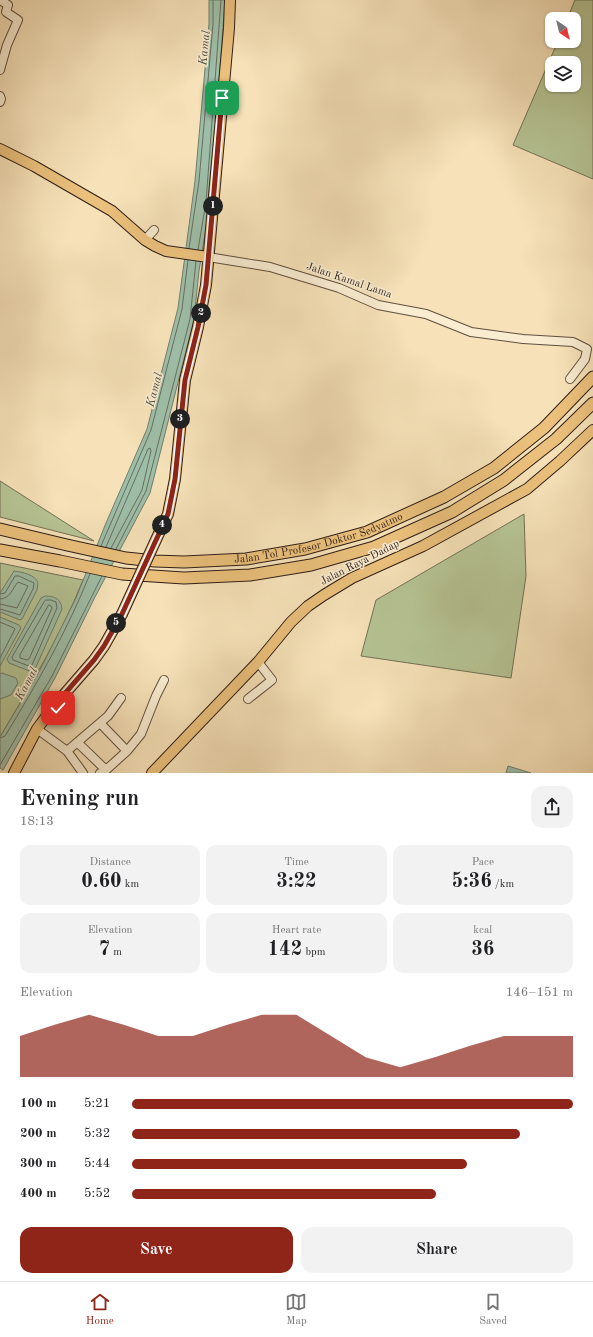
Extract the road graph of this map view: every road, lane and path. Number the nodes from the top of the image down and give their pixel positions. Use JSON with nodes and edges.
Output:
{"nodes":[{"id":1,"x":2,"y":0,"type":"edge"},
{"id":2,"x":230,"y":0,"type":"edge"},
{"id":3,"x":0,"y":70,"type":"edge"},
{"id":4,"x":0,"y":96,"type":"edge"},
{"id":5,"x":0,"y":102,"type":"edge"},
{"id":6,"x":0,"y":149,"type":"edge"},
{"id":7,"x":154,"y":230,"type":"dead end"},
{"id":8,"x":145,"y":240,"type":"junction"},
{"id":9,"x":204,"y":256,"type":"junction"},
{"id":10,"x":593,"y":377,"type":"edge"},
{"id":11,"x":570,"y":379,"type":"dead end"},
{"id":12,"x":593,"y":403,"type":"edge"},
{"id":13,"x":593,"y":430,"type":"edge"},
{"id":14,"x":0,"y":529,"type":"edge"},
{"id":15,"x":0,"y":550,"type":"edge"},
{"id":16,"x":258,"y":662,"type":"junction"},
{"id":17,"x":164,"y":680,"type":"dead end"},
{"id":18,"x":121,"y":698,"type":"dead end"},
{"id":19,"x":248,"y":699,"type":"dead end"},
{"id":20,"x":100,"y":723,"type":"junction"},
{"id":21,"x":37,"y":729,"type":"junction"},
{"id":22,"x":78,"y":743,"type":"junction"},
{"id":23,"x":64,"y":749,"type":"junction"},
{"id":24,"x":127,"y":751,"type":"junction"},
{"id":25,"x":103,"y":771,"type":"edge"},
{"id":26,"x":14,"y":773,"type":"edge"},
{"id":27,"x":83,"y":773,"type":"edge"},
{"id":28,"x":152,"y":773,"type":"edge"}],
"edges":[{"from":1,"to":3,"type":"street"},
{"from":2,"to":9,"type":"main road"},
{"from":4,"to":5,"type":"street"},
{"from":6,"to":8,"type":"main road"},
{"from":7,"to":8,"type":"street"},
{"from":8,"to":9,"type":"main road"},
{"from":9,"to":11,"type":"street","name":"Jalan Kamal Lama"},
{"from":9,"to":21,"type":"main road","bridge":true},
{"from":10,"to":14,"type":"highway","name":"Jalan Tol Profesor Doktor Sedyatmo"},
{"from":12,"to":15,"type":"highway","name":"Jalan Tol Profesor Doktor Sedyatmo"},
{"from":13,"to":16,"type":"main road","name":"Jalan Raya Dadap"},
{"from":16,"to":19,"type":"street"},
{"from":16,"to":28,"type":"main road","name":"Jalan Raya Dadap"},
{"from":17,"to":24,"type":"street"},
{"from":18,"to":20,"type":"street"},
{"from":20,"to":22,"type":"street"},
{"from":20,"to":24,"type":"street"},
{"from":21,"to":23,"type":"street"},
{"from":21,"to":26,"type":"main road"},
{"from":22,"to":23,"type":"street"},
{"from":22,"to":25,"type":"street"},
{"from":23,"to":27,"type":"street"},
{"from":24,"to":25,"type":"street"}]}
